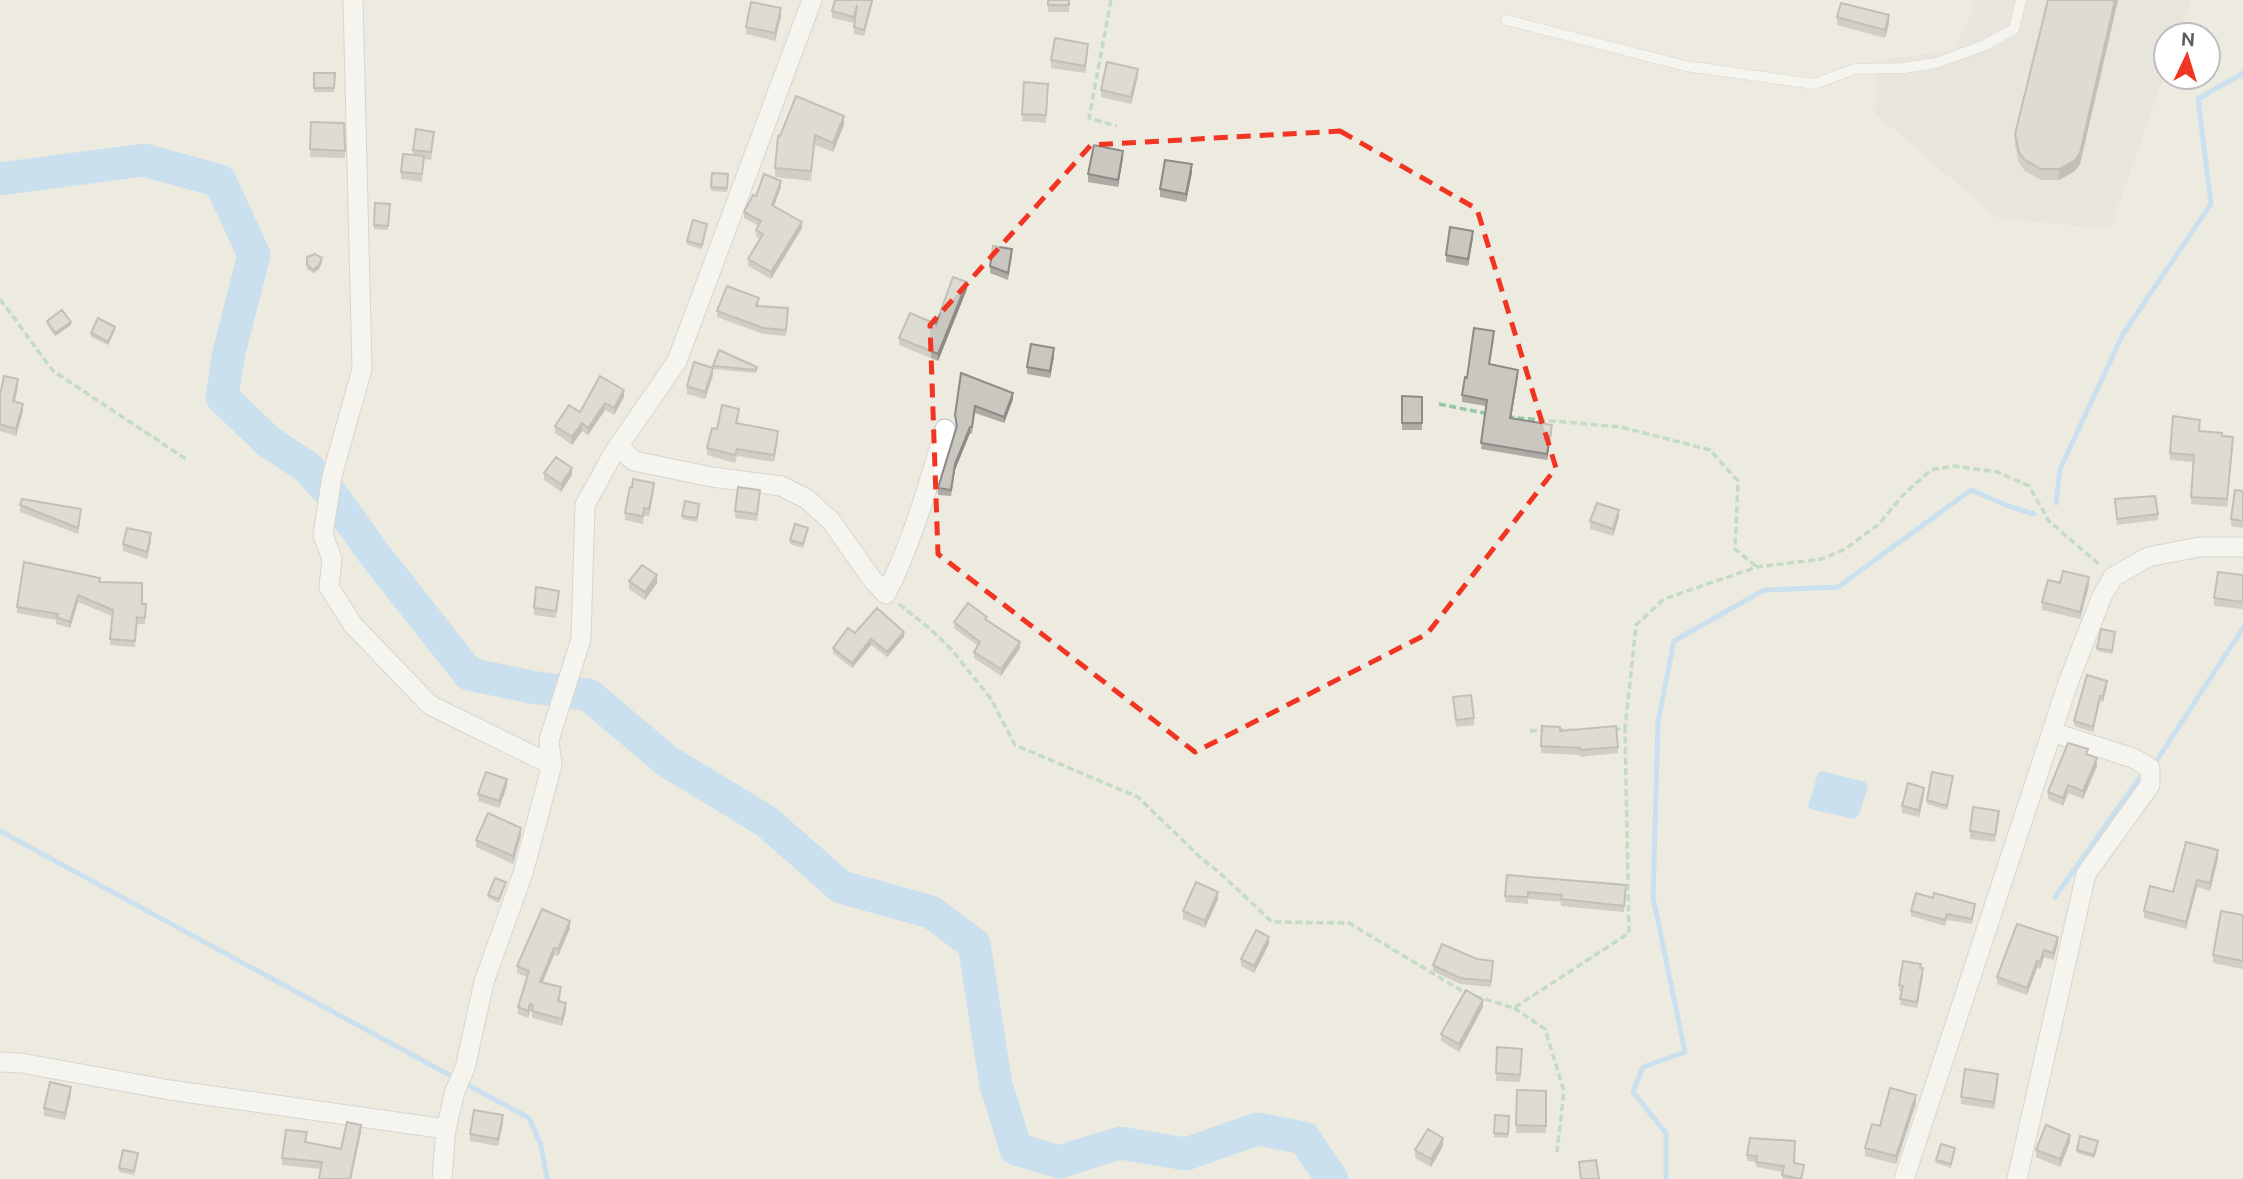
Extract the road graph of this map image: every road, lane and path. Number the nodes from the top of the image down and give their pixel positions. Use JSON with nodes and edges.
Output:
{"nodes":[{"id":1,"x":353,"y":0,"type":"edge"},
{"id":2,"x":812,"y":0,"type":"edge"},
{"id":3,"x":1111,"y":0,"type":"edge"},
{"id":4,"x":2021,"y":0,"type":"edge"},
{"id":5,"x":1506,"y":20,"type":"dead end"},
{"id":6,"x":1117,"y":126,"type":"dead end"},
{"id":7,"x":0,"y":299,"type":"edge"},
{"id":8,"x":1439,"y":404,"type":"dead end"},
{"id":9,"x":1491,"y":414,"type":"edge"},
{"id":10,"x":1504,"y":416,"type":"edge"},
{"id":11,"x":945,"y":429,"type":"dead end"},
{"id":12,"x":618,"y":446,"type":"junction"},
{"id":13,"x":186,"y":459,"type":"dead end"},
{"id":14,"x":2243,"y":547,"type":"edge"},
{"id":15,"x":1757,"y":567,"type":"junction"},
{"id":16,"x":2113,"y":577,"type":"junction"},
{"id":17,"x":886,"y":594,"type":"junction"},
{"id":18,"x":1612,"y":729,"type":"edge"},
{"id":19,"x":1626,"y":729,"type":"junction"},
{"id":20,"x":1584,"y":730,"type":"edge"},
{"id":21,"x":1530,"y":731,"type":"dead end"},
{"id":22,"x":2052,"y":732,"type":"junction"},
{"id":23,"x":552,"y":765,"type":"junction"},
{"id":24,"x":1514,"y":1008,"type":"junction"},
{"id":25,"x":0,"y":1062,"type":"edge"},
{"id":26,"x":446,"y":1129,"type":"junction"},
{"id":27,"x":1558,"y":1153,"type":"dead end"},
{"id":28,"x":442,"y":1179,"type":"edge"},
{"id":29,"x":1904,"y":1179,"type":"edge"},
{"id":30,"x":2017,"y":1179,"type":"edge"}],
"edges":[{"from":1,"to":23,"type":"street"},
{"from":2,"to":12,"type":"street"},
{"from":3,"to":6,"type":"path"},
{"from":4,"to":5,"type":"lane"},
{"from":7,"to":13,"type":"path"},
{"from":8,"to":9,"type":"path"},
{"from":10,"to":15,"type":"path"},
{"from":11,"to":17,"type":"street"},
{"from":12,"to":17,"type":"street"},
{"from":12,"to":23,"type":"street"},
{"from":14,"to":16,"type":"street"},
{"from":15,"to":16,"type":"path"},
{"from":15,"to":19,"type":"path"},
{"from":16,"to":22,"type":"street"},
{"from":17,"to":24,"type":"path"},
{"from":18,"to":19,"type":"path"},
{"from":19,"to":24,"type":"path"},
{"from":20,"to":21,"type":"path"},
{"from":22,"to":29,"type":"street"},
{"from":22,"to":30,"type":"street"},
{"from":23,"to":26,"type":"street"},
{"from":24,"to":27,"type":"path"},
{"from":25,"to":26,"type":"street"},
{"from":26,"to":28,"type":"street"}]}
